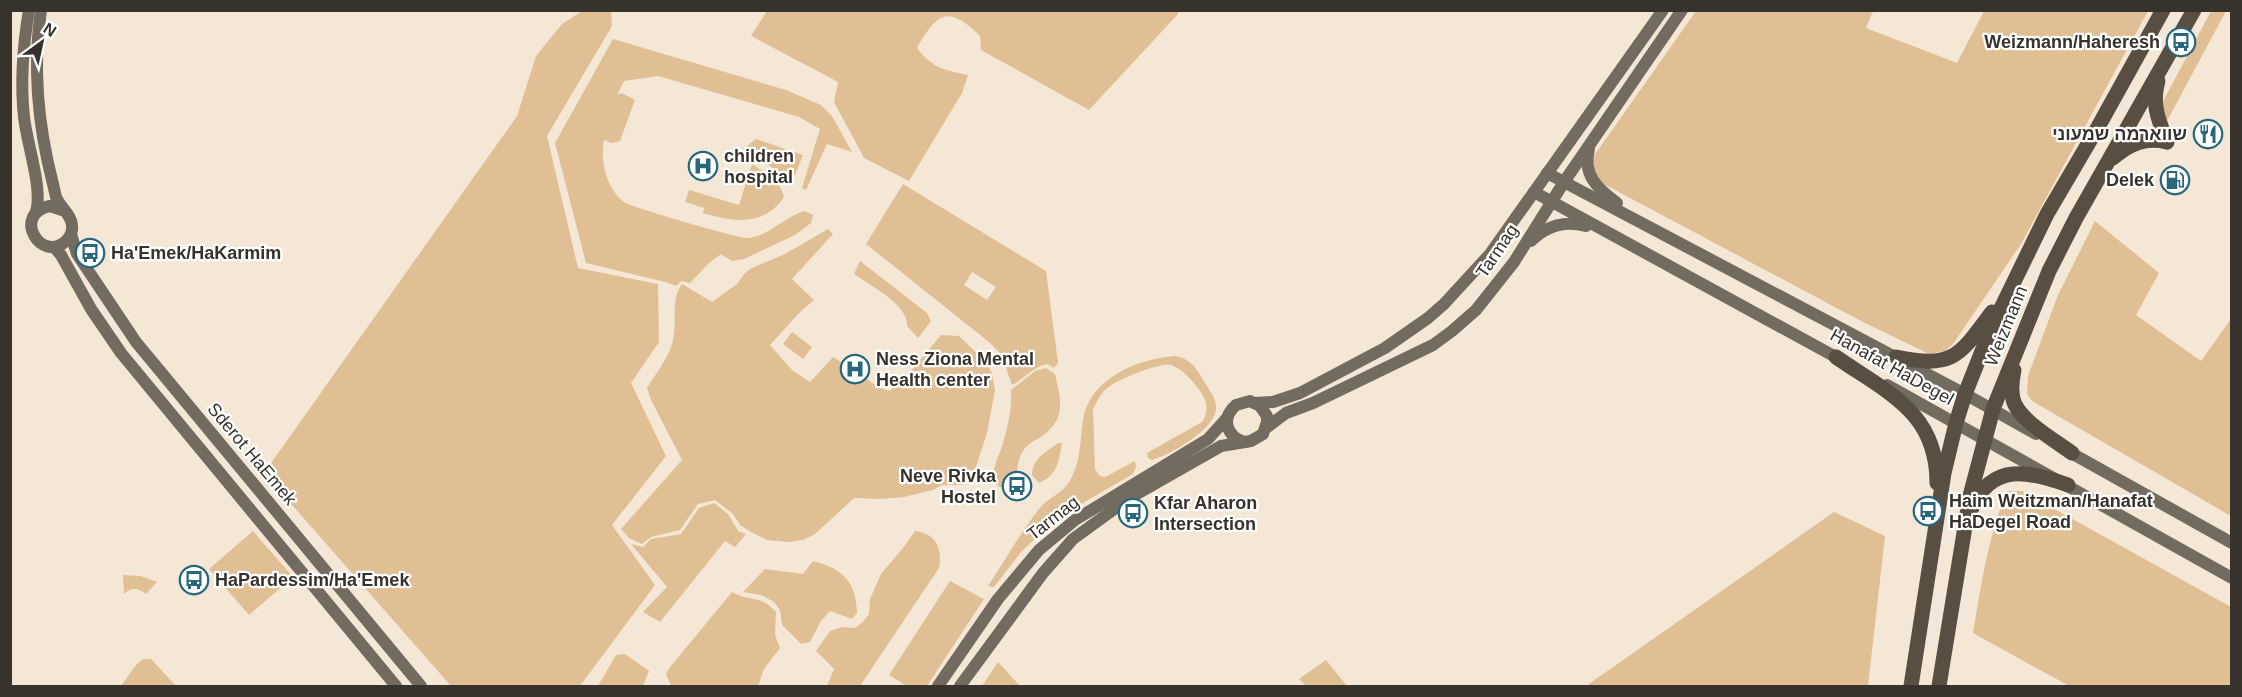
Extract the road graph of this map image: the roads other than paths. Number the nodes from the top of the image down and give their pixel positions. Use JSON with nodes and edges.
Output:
{"nodes":[{"id":1,"x":29,"y":10,"type":"edge"},
{"id":2,"x":41,"y":10,"type":"edge"},
{"id":3,"x":1663,"y":10,"type":"edge"},
{"id":4,"x":1682,"y":10,"type":"edge"},
{"id":5,"x":2163,"y":10,"type":"edge"},
{"id":6,"x":2194,"y":10,"type":"edge"},
{"id":7,"x":2164,"y":64,"type":"junction"},
{"id":8,"x":1590,"y":145,"type":"junction"},
{"id":9,"x":2107,"y":164,"type":"junction"},
{"id":10,"x":1547,"y":173,"type":"junction"},
{"id":11,"x":1564,"y":182,"type":"junction"},
{"id":12,"x":1534,"y":192,"type":"junction"},
{"id":13,"x":1551,"y":202,"type":"junction"},
{"id":14,"x":65,"y":211,"type":"junction"},
{"id":15,"x":36,"y":212,"type":"junction"},
{"id":16,"x":1652,"y":228,"type":"junction"},
{"id":17,"x":1600,"y":229,"type":"junction"},
{"id":18,"x":71,"y":234,"type":"junction"},
{"id":19,"x":54,"y":247,"type":"junction"},
{"id":20,"x":1519,"y":253,"type":"junction"},
{"id":21,"x":2010,"y":288,"type":"junction"},
{"id":22,"x":2020,"y":342,"type":"junction"},
{"id":23,"x":1836,"y":357,"type":"junction"},
{"id":24,"x":1896,"y":357,"type":"junction"},
{"id":25,"x":1965,"y":394,"type":"junction"},
{"id":26,"x":1254,"y":403,"type":"junction"},
{"id":27,"x":1993,"y":409,"type":"junction"},
{"id":28,"x":1227,"y":418,"type":"junction"},
{"id":29,"x":1956,"y":423,"type":"junction"},
{"id":30,"x":1266,"y":428,"type":"junction"},
{"id":31,"x":1984,"y":439,"type":"junction"},
{"id":32,"x":1244,"y":442,"type":"junction"},
{"id":33,"x":2072,"y":453,"type":"junction"},
{"id":34,"x":2068,"y":485,"type":"junction"},
{"id":35,"x":1936,"y":522,"type":"junction"},
{"id":36,"x":1965,"y":522,"type":"junction"},
{"id":37,"x":2232,"y":543,"type":"edge"},
{"id":38,"x":2232,"y":578,"type":"edge"},
{"id":39,"x":396,"y":687,"type":"edge"},
{"id":40,"x":421,"y":687,"type":"edge"},
{"id":41,"x":938,"y":687,"type":"edge"},
{"id":42,"x":960,"y":687,"type":"edge"},
{"id":43,"x":1911,"y":687,"type":"edge"},
{"id":44,"x":1939,"y":687,"type":"edge"}],
"edges":[{"from":1,"to":15,"type":"street"},
{"from":2,"to":14,"type":"street"},
{"from":3,"to":10,"type":"street","name":"Tarmag"},
{"from":4,"to":8,"type":"street","name":"Tarmag"},
{"from":5,"to":21,"type":"main road","name":"Weizmann"},
{"from":6,"to":7,"type":"main road","name":"Weizmann"},
{"from":7,"to":9,"type":"main road","name":"Weizmann"},
{"from":7,"to":9,"type":"main road"},
{"from":8,"to":11,"type":"street","name":"Tarmag"},
{"from":8,"to":16,"type":"street"},
{"from":9,"to":22,"type":"main road","name":"Weizmann"},
{"from":10,"to":11,"type":"street","name":"Hanafat HaDegel"},
{"from":10,"to":12,"type":"street","name":"Tarmag"},
{"from":11,"to":13,"type":"street","name":"Tarmag"},
{"from":11,"to":16,"type":"street","name":"Hanafat HaDegel"},
{"from":12,"to":13,"type":"street","name":"Hanafat HaDegel"},
{"from":12,"to":26,"type":"street","name":"Tarmag"},
{"from":13,"to":17,"type":"street","name":"Hanafat HaDegel"},
{"from":13,"to":20,"type":"street","name":"Tarmag"},
{"from":14,"to":15,"type":"street"},
{"from":14,"to":18,"type":"street"},
{"from":15,"to":19,"type":"street"},
{"from":16,"to":24,"type":"street","name":"Hanafat HaDegel"},
{"from":17,"to":20,"type":"street"},
{"from":17,"to":23,"type":"street","name":"Hanafat HaDegel"},
{"from":18,"to":19,"type":"street"},
{"from":18,"to":40,"type":"street","name":"Sderot HaEmek"},
{"from":19,"to":39,"type":"street","name":"Sderot HaEmek"},
{"from":20,"to":30,"type":"street","name":"Tarmag"},
{"from":21,"to":24,"type":"main road"},
{"from":21,"to":25,"type":"main road","name":"Weizmann"},
{"from":22,"to":27,"type":"main road","name":"Weizmann"},
{"from":22,"to":33,"type":"main road"},
{"from":23,"to":29,"type":"street","name":"Hanafat HaDegel"},
{"from":23,"to":35,"type":"main road"},
{"from":24,"to":25,"type":"street","name":"Hanafat HaDegel"},
{"from":25,"to":27,"type":"street","name":"Hanafat HaDegel"},
{"from":25,"to":29,"type":"main road","name":"Weizmann"},
{"from":26,"to":28,"type":"street"},
{"from":26,"to":30,"type":"street"},
{"from":27,"to":31,"type":"main road","name":"Weizmann"},
{"from":27,"to":33,"type":"street","name":"Hanafat HaDegel"},
{"from":28,"to":32,"type":"street"},
{"from":28,"to":41,"type":"street","name":"Tarmag"},
{"from":29,"to":31,"type":"street","name":"Hanafat HaDegel"},
{"from":29,"to":35,"type":"main road","name":"Weizmann"},
{"from":30,"to":32,"type":"street"},
{"from":31,"to":34,"type":"street","name":"Hanafat HaDegel"},
{"from":31,"to":36,"type":"main road","name":"Weizmann"},
{"from":32,"to":42,"type":"street","name":"Tarmag"},
{"from":33,"to":37,"type":"street","name":"Hanafat HaDegel"},
{"from":34,"to":36,"type":"main road"},
{"from":34,"to":38,"type":"street","name":"Hanafat HaDegel"},
{"from":35,"to":43,"type":"main road","name":"Weizmann"},
{"from":36,"to":44,"type":"main road","name":"Weizmann"}]}
